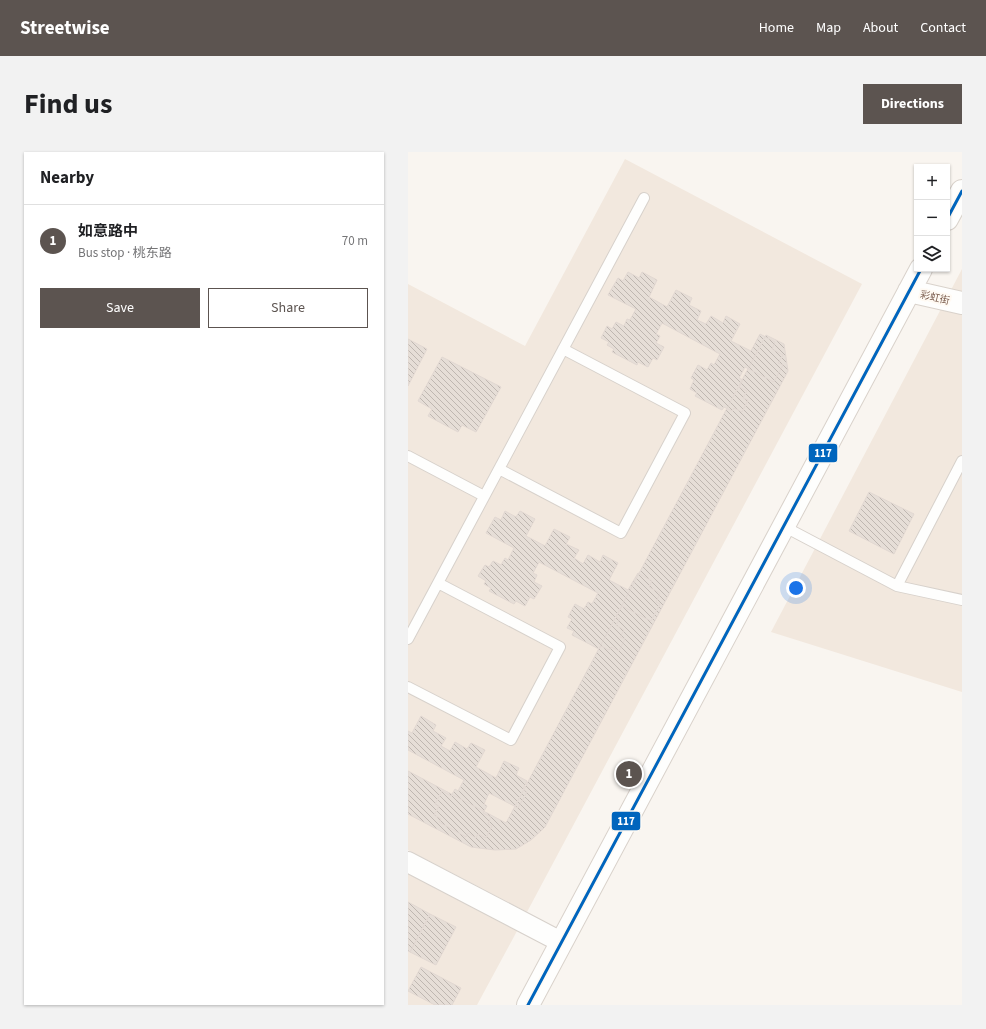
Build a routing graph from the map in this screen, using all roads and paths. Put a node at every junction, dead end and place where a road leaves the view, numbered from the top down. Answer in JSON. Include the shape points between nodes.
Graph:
{"nodes":[{"id":1,"x":962,"y":191,"type":"edge"},
{"id":2,"x":644,"y":198,"type":"dead end"},
{"id":3,"x":950,"y":213,"type":"edge"},
{"id":4,"x":918,"y":272,"type":"edge"},
{"id":5,"x":909,"y":291,"type":"junction"},
{"id":6,"x":962,"y":303,"type":"edge"},
{"id":7,"x":563,"y":349,"type":"junction"},
{"id":8,"x":408,"y":456,"type":"edge"},
{"id":9,"x":962,"y":461,"type":"edge"},
{"id":10,"x":499,"y":469,"type":"junction"},
{"id":11,"x":484,"y":496,"type":"junction"},
{"id":12,"x":783,"y":526,"type":"junction"},
{"id":13,"x":438,"y":583,"type":"junction"},
{"id":14,"x":897,"y":586,"type":"junction"},
{"id":15,"x":962,"y":600,"type":"edge"},
{"id":16,"x":408,"y":639,"type":"edge"},
{"id":17,"x":408,"y":686,"type":"edge"},
{"id":18,"x":408,"y":862,"type":"edge"},
{"id":19,"x":561,"y":942,"type":"junction"},
{"id":20,"x":528,"y":1005,"type":"edge"}],
"edges":[{"from":1,"to":3,"type":"street"},
{"from":2,"to":7,"type":"lane"},
{"from":4,"to":5,"type":"street"},
{"from":5,"to":6,"type":"street","name":"彩虹街"},
{"from":5,"to":12,"type":"street"},
{"from":7,"to":10,"type":"lane"},
{"from":7,"to":10,"type":"lane","via":[[685,414],[678,428],[621,533]]},
{"from":8,"to":11,"type":"lane"},
{"from":9,"to":14,"type":"lane"},
{"from":10,"to":11,"type":"lane"},
{"from":11,"to":13,"type":"lane"},
{"from":12,"to":14,"type":"lane"},
{"from":12,"to":19,"type":"street"},
{"from":13,"to":16,"type":"lane"},
{"from":13,"to":17,"type":"lane","via":[[560,647],[510,740]]},
{"from":14,"to":15,"type":"lane"},
{"from":18,"to":19,"type":"street"},
{"from":19,"to":20,"type":"street"}]}
